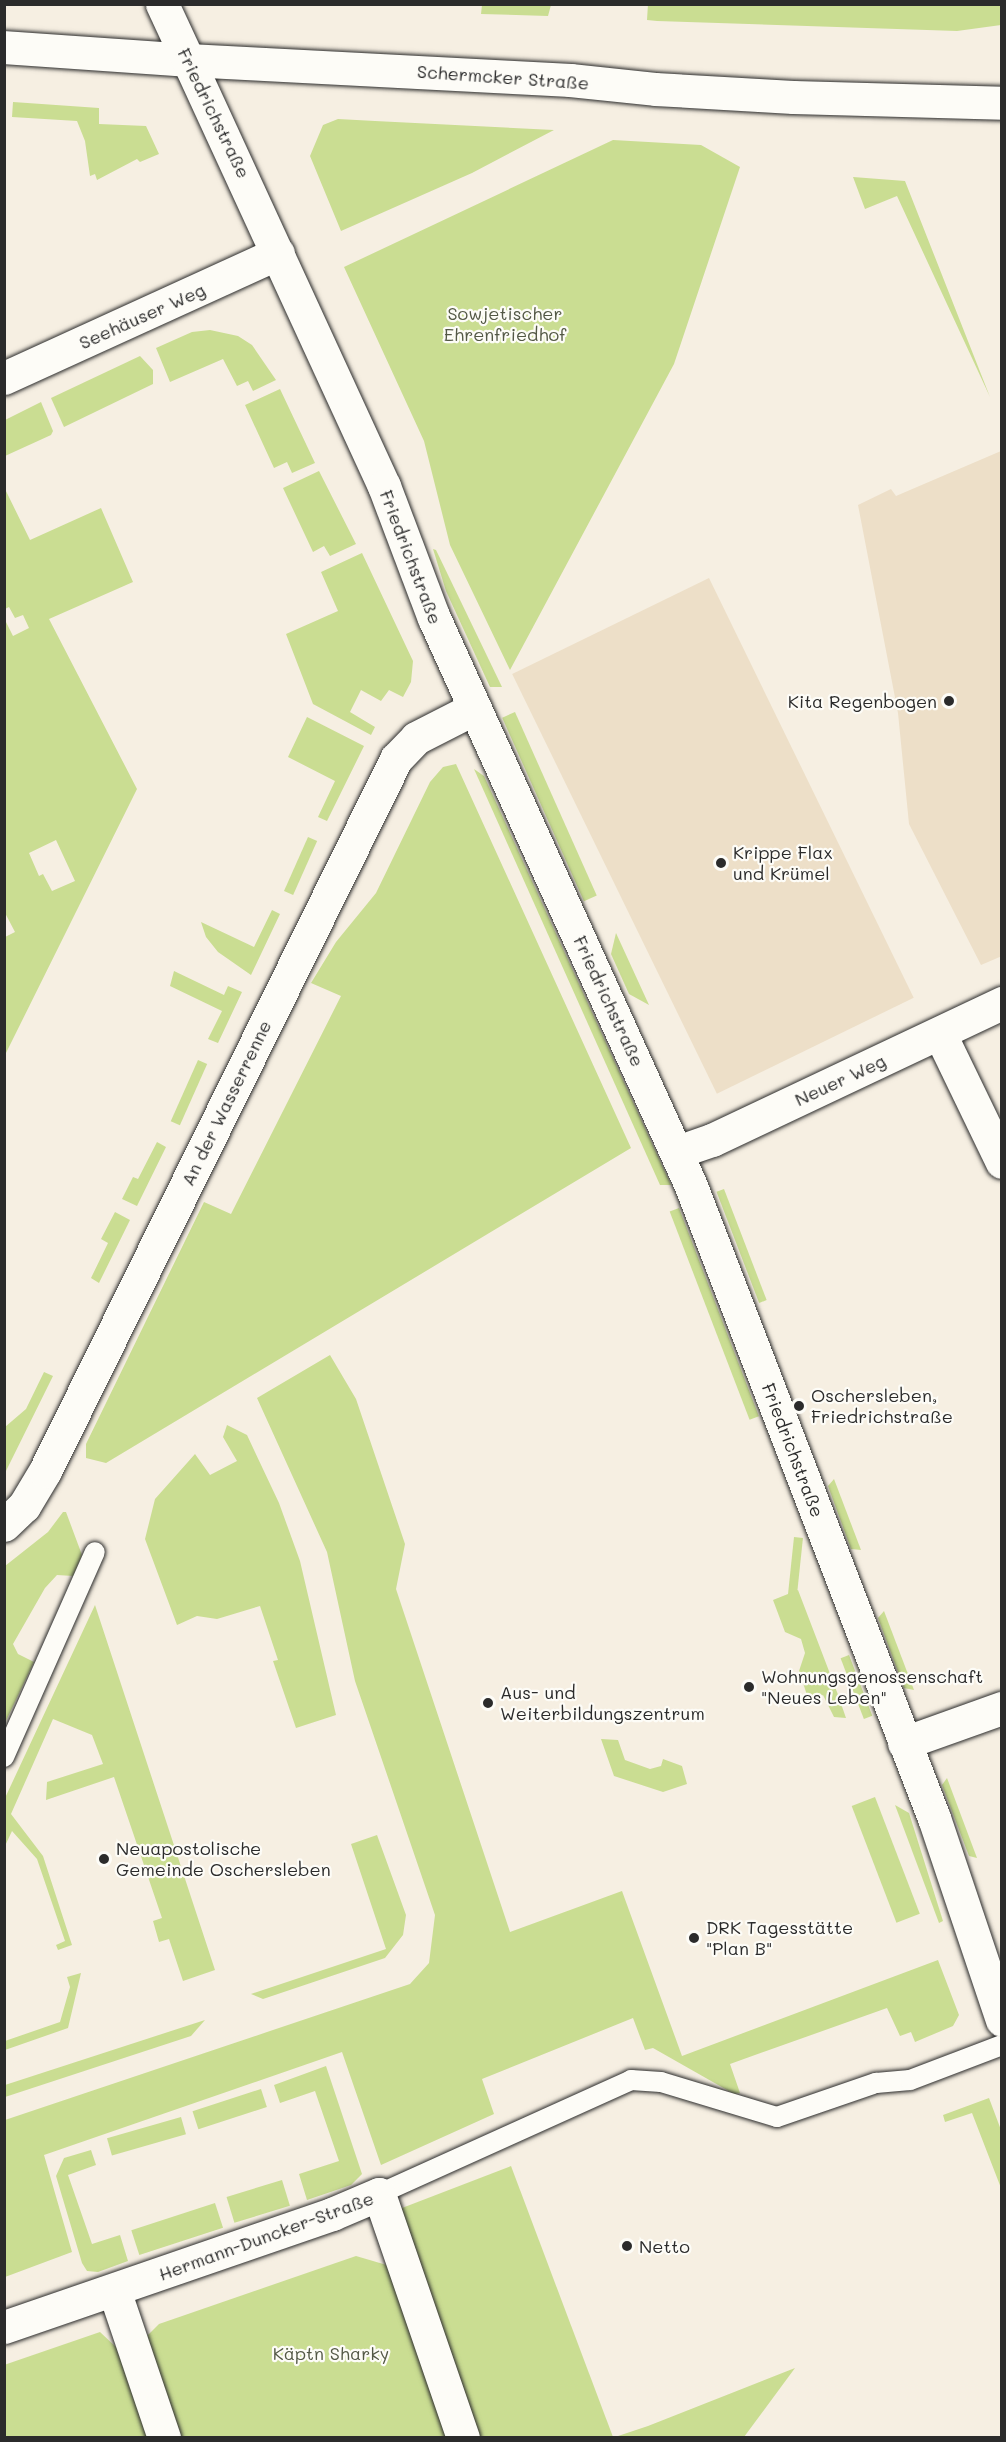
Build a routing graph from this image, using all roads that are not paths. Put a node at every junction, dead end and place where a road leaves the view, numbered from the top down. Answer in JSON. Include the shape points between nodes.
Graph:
{"nodes":[{"id":1,"x":162,"y":4,"type":"edge"},
{"id":2,"x":4,"y":47,"type":"edge"},
{"id":3,"x":188,"y":60,"type":"junction"},
{"id":4,"x":1002,"y":104,"type":"edge"},
{"id":5,"x":278,"y":253,"type":"junction"},
{"id":6,"x":4,"y":378,"type":"edge"},
{"id":7,"x":475,"y":708,"type":"junction"},
{"id":8,"x":1002,"y":1003,"type":"edge"},
{"id":9,"x":940,"y":1034,"type":"junction"},
{"id":10,"x":677,"y":1152,"type":"junction"},
{"id":11,"x":1002,"y":1162,"type":"edge"},
{"id":12,"x":4,"y":1525,"type":"edge"},
{"id":13,"x":95,"y":1552,"type":"dead end"},
{"id":14,"x":1002,"y":1707,"type":"edge"},
{"id":15,"x":904,"y":1743,"type":"junction"},
{"id":16,"x":4,"y":1757,"type":"edge"},
{"id":17,"x":1002,"y":2020,"type":"edge"},
{"id":18,"x":1002,"y":2045,"type":"edge"},
{"id":19,"x":380,"y":2193,"type":"junction"},
{"id":20,"x":114,"y":2290,"type":"junction"},
{"id":21,"x":4,"y":2327,"type":"edge"},
{"id":22,"x":164,"y":2438,"type":"edge"},
{"id":23,"x":463,"y":2438,"type":"edge"}],
"edges":[{"from":1,"to":3,"type":"street","name":"Friedrichstraße"},
{"from":2,"to":3,"type":"street","name":"Schermcker Straße"},
{"from":3,"to":4,"type":"street","name":"Schermcker Straße","via":[[547,78],[736,94]]},
{"from":3,"to":5,"type":"street","name":"Friedrichstraße"},
{"from":5,"to":6,"type":"street","name":"Seehäuser Weg"},
{"from":5,"to":7,"type":"street","name":"Friedrichstraße","via":[[384,486],[419,581]]},
{"from":7,"to":10,"type":"street","name":"Friedrichstraße"},
{"from":7,"to":12,"type":"street","name":"An der Wasserrenne","via":[[416,738],[390,769],[45,1472],[24,1506]]},
{"from":8,"to":9,"type":"street","name":"Neuer Weg"},
{"from":9,"to":10,"type":"street","name":"Neuer Weg","via":[[712,1140]]},
{"from":9,"to":11,"type":"street"},
{"from":10,"to":15,"type":"street","name":"Friedrichstraße"},
{"from":13,"to":16,"type":"lane"},
{"from":14,"to":15,"type":"street"},
{"from":15,"to":17,"type":"street","name":"Friedrichstraße","via":[[953,1872]]},
{"from":18,"to":19,"type":"lane","via":[[910,2080],[876,2083],[777,2117],[661,2082],[632,2080]]},
{"from":19,"to":20,"type":"street","name":"Hermann-Duncker-Straße","via":[[332,2214]]},
{"from":19,"to":23,"type":"street","name":"Hermann-Duncker-Straße"},
{"from":20,"to":21,"type":"street","name":"Hermann-Duncker-Straße"},
{"from":20,"to":22,"type":"street"}]}
